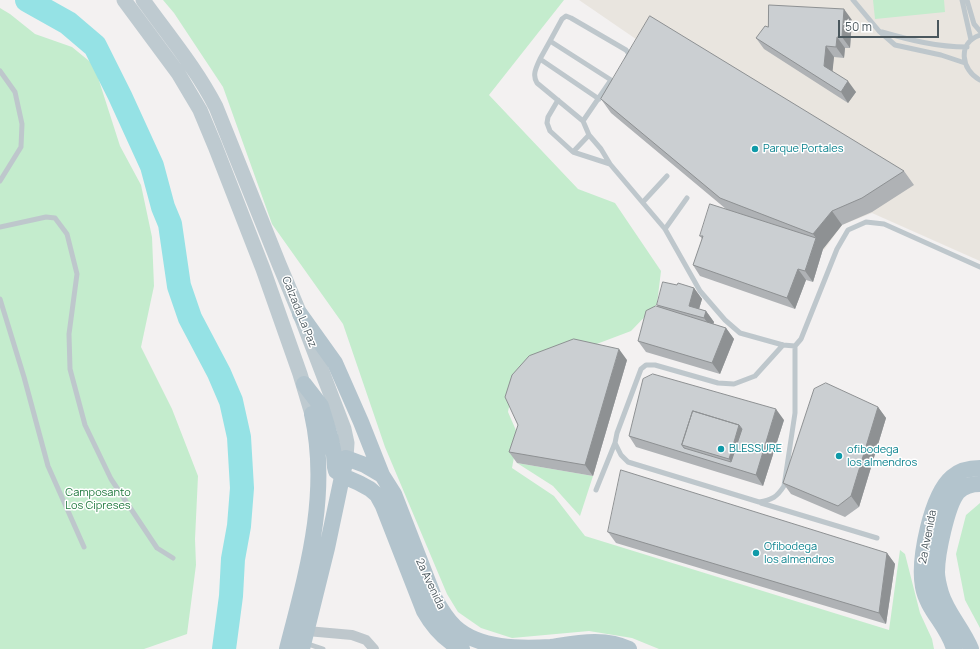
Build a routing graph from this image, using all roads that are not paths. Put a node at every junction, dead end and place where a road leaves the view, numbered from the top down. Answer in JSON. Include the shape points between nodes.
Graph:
{"nodes":[{"id":1,"x":124,"y":0,"type":"edge"},
{"id":2,"x":143,"y":0,"type":"edge"},
{"id":3,"x":854,"y":0,"type":"edge"},
{"id":4,"x":962,"y":0,"type":"edge"},
{"id":5,"x":967,"y":0,"type":"edge"},
{"id":6,"x":879,"y":31,"type":"junction"},
{"id":7,"x":980,"y":31,"type":"edge"},
{"id":8,"x":980,"y":35,"type":"edge"},
{"id":9,"x":971,"y":40,"type":"junction"},
{"id":10,"x":550,"y":41,"type":"junction"},
{"id":11,"x":966,"y":46,"type":"junction"},
{"id":12,"x":540,"y":59,"type":"junction"},
{"id":13,"x":965,"y":63,"type":"junction"},
{"id":14,"x":623,"y":65,"type":"edge"},
{"id":15,"x":0,"y":71,"type":"edge"},
{"id":16,"x":615,"y":76,"type":"edge"},
{"id":17,"x":611,"y":80,"type":"junction"},
{"id":18,"x":980,"y":80,"type":"edge"},
{"id":19,"x":599,"y":99,"type":"junction"},
{"id":20,"x":558,"y":100,"type":"junction"},
{"id":21,"x":584,"y":121,"type":"junction"},
{"id":22,"x":589,"y":135,"type":"junction"},
{"id":23,"x":573,"y":152,"type":"junction"},
{"id":24,"x":610,"y":164,"type":"junction"},
{"id":25,"x":667,"y":176,"type":"dead end"},
{"id":26,"x":0,"y":181,"type":"edge"},
{"id":27,"x":687,"y":198,"type":"dead end"},
{"id":28,"x":643,"y":202,"type":"junction"},
{"id":29,"x":0,"y":227,"type":"edge"},
{"id":30,"x":665,"y":230,"type":"junction"},
{"id":31,"x":980,"y":267,"type":"edge"},
{"id":32,"x":0,"y":299,"type":"edge"},
{"id":33,"x":300,"y":314,"type":"junction"},
{"id":34,"x":783,"y":345,"type":"junction"},
{"id":35,"x":795,"y":346,"type":"junction"},
{"id":36,"x":304,"y":384,"type":"junction"},
{"id":37,"x":312,"y":414,"type":"joint"},
{"id":38,"x":615,"y":443,"type":"junction"},
{"id":39,"x":346,"y":458,"type":"junction"},
{"id":40,"x":980,"y":468,"type":"edge"},
{"id":41,"x":382,"y":475,"type":"junction"},
{"id":42,"x":343,"y":476,"type":"junction"},
{"id":43,"x":980,"y":484,"type":"edge"},
{"id":44,"x":596,"y":490,"type":"dead end"},
{"id":45,"x":759,"y":502,"type":"junction"},
{"id":46,"x":877,"y":538,"type":"dead end"},
{"id":47,"x":84,"y":547,"type":"dead end"},
{"id":48,"x":173,"y":558,"type":"dead end"},
{"id":49,"x":304,"y":641,"type":"edge"},
{"id":50,"x":288,"y":649,"type":"edge"},
{"id":51,"x":322,"y":649,"type":"edge"},
{"id":52,"x":374,"y":649,"type":"edge"},
{"id":53,"x":462,"y":649,"type":"edge"},
{"id":54,"x":629,"y":649,"type":"edge"},
{"id":55,"x":954,"y":649,"type":"edge"},
{"id":56,"x":971,"y":649,"type":"edge"}],
"edges":[{"from":1,"to":36,"type":"main road","name":"Calzada La Paz","via":[[178,73],[200,110],[252,240]]},
{"from":2,"to":33,"type":"main road","name":"Calzada La Paz","via":[[187,59],[216,106]]},
{"from":3,"to":6,"type":"lane"},
{"from":4,"to":9,"type":"lane"},
{"from":5,"to":7,"type":"lane","via":[[974,24]]},
{"from":6,"to":11,"type":"lane","via":[[920,43]]},
{"from":6,"to":13,"type":"lane","via":[[895,45]]},
{"from":8,"to":9,"type":"lane"},
{"from":9,"to":11,"type":"lane"},
{"from":10,"to":12,"type":"lane"},
{"from":10,"to":14,"type":"lane","via":[[566,16],[626,50],[629,54]]},
{"from":10,"to":17,"type":"lane"},
{"from":11,"to":13,"type":"lane"},
{"from":12,"to":19,"type":"lane"},
{"from":12,"to":20,"type":"lane","via":[[534,78]]},
{"from":13,"to":18,"type":"lane","via":[[973,76]]},
{"from":15,"to":26,"type":"lane","via":[[15,92],[22,124],[21,147]]},
{"from":16,"to":17,"type":"lane"},
{"from":17,"to":19,"type":"lane"},
{"from":19,"to":21,"type":"lane"},
{"from":20,"to":21,"type":"lane"},
{"from":20,"to":23,"type":"lane","via":[[547,123],[550,131]]},
{"from":21,"to":22,"type":"lane"},
{"from":22,"to":23,"type":"lane"},
{"from":22,"to":24,"type":"lane"},
{"from":23,"to":24,"type":"lane"},
{"from":24,"to":28,"type":"lane"},
{"from":25,"to":28,"type":"lane"},
{"from":27,"to":30,"type":"lane"},
{"from":28,"to":30,"type":"lane"},
{"from":29,"to":48,"type":"lane","via":[[46,217],[55,218],[67,234],[77,274],[69,334],[70,369],[85,424],[111,479],[157,548]]},
{"from":30,"to":34,"type":"lane","via":[[700,291],[725,320],[740,333]]},
{"from":31,"to":35,"type":"lane","via":[[884,224],[866,219],[848,230],[837,249],[802,339]]},
{"from":32,"to":47,"type":"lane","via":[[48,466]]},
{"from":33,"to":39,"type":"main road","name":"Calzada La Paz","via":[[344,429],[347,443]]},
{"from":33,"to":41,"type":"main road","via":[[335,363]]},
{"from":34,"to":35,"type":"lane"},
{"from":34,"to":38,"type":"lane","via":[[755,376],[734,384],[718,383],[655,365],[646,365],[641,368]]},
{"from":35,"to":45,"type":"lane","via":[[795,413],[784,486],[779,494]]},
{"from":36,"to":37,"type":"main road","name":"Calzada La Paz"},
{"from":36,"to":42,"type":"main road","via":[[321,406],[336,471]]},
{"from":37,"to":50,"type":"main road","name":"Calzada La Paz","via":[[319,457],[315,526]]},
{"from":38,"to":44,"type":"lane"},
{"from":38,"to":45,"type":"lane","via":[[628,462]]},
{"from":39,"to":41,"type":"main road","name":"2a Avenida"},
{"from":39,"to":42,"type":"main road","name":"Calzada La Paz"},
{"from":40,"to":55,"type":"main road","name":"2a Avenida","via":[[956,474],[941,491],[933,509],[922,561],[926,597]]},
{"from":41,"to":54,"type":"main road","name":"2a Avenida","via":[[394,494],[434,597],[448,619],[464,634],[487,643],[518,648],[535,649],[599,642]]},
{"from":42,"to":49,"type":"main road","name":"Calzada La Paz"},
{"from":42,"to":53,"type":"main road","name":"2a Avenida","via":[[377,495],[424,611],[431,623]]},
{"from":43,"to":56,"type":"main road","name":"2a Avenida","via":[[967,486],[958,492],[954,499],[940,547],[937,570],[945,604]]},
{"from":45,"to":46,"type":"lane"},
{"from":49,"to":51,"type":"lane"},
{"from":49,"to":52,"type":"street","via":[[352,635],[366,640]]}]}
